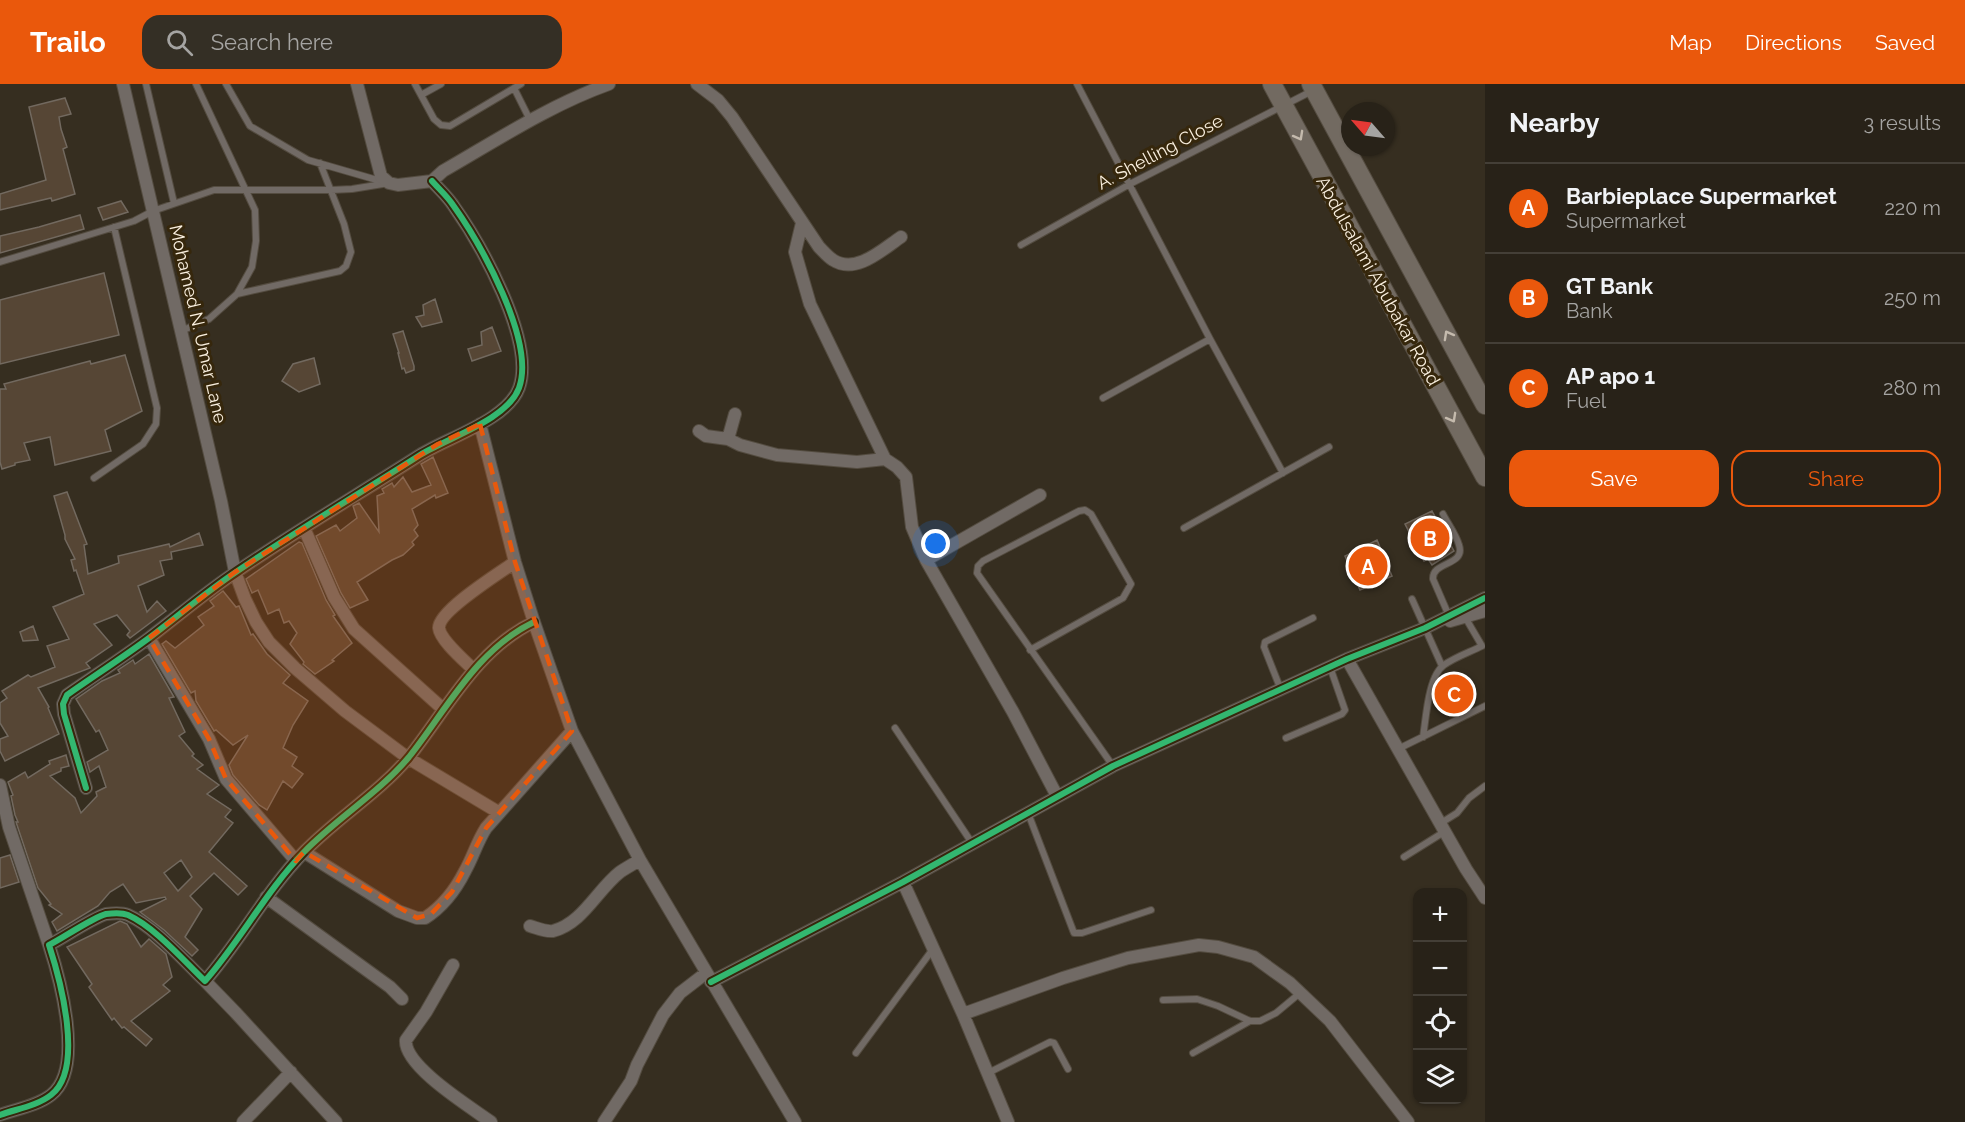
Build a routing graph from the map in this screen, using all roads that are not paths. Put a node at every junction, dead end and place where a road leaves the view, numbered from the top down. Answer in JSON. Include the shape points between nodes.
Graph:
{"nodes":[{"id":1,"x":124,"y":84,"type":"edge"},
{"id":2,"x":146,"y":84,"type":"edge"},
{"id":3,"x":196,"y":84,"type":"edge"},
{"id":4,"x":226,"y":84,"type":"edge"},
{"id":5,"x":357,"y":84,"type":"edge"},
{"id":6,"x":415,"y":84,"type":"edge"},
{"id":7,"x":441,"y":84,"type":"edge"},
{"id":8,"x":521,"y":84,"type":"edge"},
{"id":9,"x":609,"y":84,"type":"edge"},
{"id":10,"x":697,"y":84,"type":"edge"},
{"id":11,"x":1077,"y":84,"type":"edge"},
{"id":12,"x":1272,"y":84,"type":"edge"},
{"id":13,"x":1313,"y":87,"type":"edge"},
{"id":14,"x":514,"y":88,"type":"junction"},
{"id":15,"x":421,"y":95,"type":"junction"},
{"id":16,"x":1282,"y":105,"type":"junction"},
{"id":17,"x":530,"y":120,"type":"junction"},
{"id":18,"x":320,"y":163,"type":"junction"},
{"id":19,"x":432,"y":181,"type":"junction"},
{"id":20,"x":389,"y":183,"type":"junction"},
{"id":21,"x":1130,"y":184,"type":"junction"},
{"id":22,"x":245,"y":189,"type":"junction"},
{"id":23,"x":331,"y":190,"type":"junction"},
{"id":24,"x":174,"y":203,"type":"junction"},
{"id":25,"x":153,"y":211,"type":"junction"},
{"id":26,"x":802,"y":223,"type":"junction"},
{"id":27,"x":114,"y":227,"type":"junction"},
{"id":28,"x":901,"y":237,"type":"dead end"},
{"id":29,"x":1021,"y":245,"type":"dead end"},
{"id":30,"x":0,"y":261,"type":"edge"},
{"id":31,"x":237,"y":294,"type":"junction"},
{"id":32,"x":182,"y":331,"type":"junction"},
{"id":33,"x":1210,"y":339,"type":"junction"},
{"id":34,"x":1103,"y":398,"type":"dead end"},
{"id":35,"x":1485,"y":405,"type":"edge"},
{"id":36,"x":735,"y":414,"type":"dead end"},
{"id":37,"x":480,"y":424,"type":"junction"},
{"id":38,"x":699,"y":431,"type":"dead end"},
{"id":39,"x":728,"y":439,"type":"junction"},
{"id":40,"x":1329,"y":447,"type":"dead end"},
{"id":41,"x":885,"y":459,"type":"junction"},
{"id":42,"x":1283,"y":473,"type":"junction"},
{"id":43,"x":1485,"y":477,"type":"edge"},
{"id":44,"x":94,"y":478,"type":"dead end"},
{"id":45,"x":1040,"y":495,"type":"dead end"},
{"id":46,"x":1443,"y":514,"type":"dead end"},
{"id":47,"x":304,"y":528,"type":"junction"},
{"id":48,"x":1184,"y":528,"type":"dead end"},
{"id":49,"x":926,"y":560,"type":"junction"},
{"id":50,"x":515,"y":562,"type":"junction"},
{"id":51,"x":235,"y":572,"type":"junction"},
{"id":52,"x":1485,"y":598,"type":"edge"},
{"id":53,"x":1412,"y":599,"type":"dead end"},
{"id":54,"x":1485,"y":611,"type":"edge"},
{"id":55,"x":1449,"y":616,"type":"junction"},
{"id":56,"x":1465,"y":617,"type":"junction"},
{"id":57,"x":1313,"y":618,"type":"dead end"},
{"id":58,"x":534,"y":622,"type":"junction"},
{"id":59,"x":1425,"y":628,"type":"junction"},
{"id":60,"x":149,"y":638,"type":"junction"},
{"id":61,"x":1484,"y":646,"type":"edge"},
{"id":62,"x":1030,"y":650,"type":"junction"},
{"id":63,"x":1347,"y":659,"type":"junction"},
{"id":64,"x":1442,"y":666,"type":"junction"},
{"id":65,"x":1330,"y":667,"type":"junction"},
{"id":66,"x":474,"y":670,"type":"junction"},
{"id":67,"x":1281,"y":690,"type":"junction"},
{"id":68,"x":1485,"y":706,"type":"edge"},
{"id":69,"x":443,"y":710,"type":"junction"},
{"id":70,"x":895,"y":728,"type":"dead end"},
{"id":71,"x":572,"y":731,"type":"junction"},
{"id":72,"x":1423,"y":737,"type":"junction"},
{"id":73,"x":1286,"y":738,"type":"dead end"},
{"id":74,"x":1398,"y":749,"type":"junction"},
{"id":75,"x":408,"y":758,"type":"junction"},
{"id":76,"x":1113,"y":766,"type":"junction"},
{"id":77,"x":0,"y":785,"type":"edge"},
{"id":78,"x":1485,"y":786,"type":"edge"},
{"id":79,"x":86,"y":788,"type":"dead end"},
{"id":80,"x":1058,"y":796,"type":"junction"},
{"id":81,"x":498,"y":812,"type":"junction"},
{"id":82,"x":1028,"y":812,"type":"junction"},
{"id":83,"x":1442,"y":827,"type":"junction"},
{"id":84,"x":972,"y":843,"type":"junction"},
{"id":85,"x":300,"y":857,"type":"junction"},
{"id":86,"x":1404,"y":857,"type":"dead end"},
{"id":87,"x":640,"y":860,"type":"junction"},
{"id":88,"x":903,"y":882,"type":"junction"},
{"id":89,"x":266,"y":897,"type":"junction"},
{"id":90,"x":1485,"y":898,"type":"edge"},
{"id":91,"x":1151,"y":910,"type":"dead end"},
{"id":92,"x":530,"y":926,"type":"dead end"},
{"id":93,"x":49,"y":945,"type":"junction"},
{"id":94,"x":933,"y":948,"type":"junction"},
{"id":95,"x":453,"y":964,"type":"dead end"},
{"id":96,"x":709,"y":977,"type":"junction"},
{"id":97,"x":205,"y":981,"type":"junction"},
{"id":98,"x":1300,"y":993,"type":"junction"},
{"id":99,"x":402,"y":999,"type":"dead end"},
{"id":100,"x":1163,"y":1000,"type":"dead end"},
{"id":101,"x":963,"y":1014,"type":"junction"},
{"id":102,"x":1250,"y":1021,"type":"junction"},
{"id":103,"x":856,"y":1053,"type":"dead end"},
{"id":104,"x":1192,"y":1053,"type":"dead end"},
{"id":105,"x":1068,"y":1069,"type":"dead end"},
{"id":106,"x":291,"y":1072,"type":"junction"},
{"id":107,"x":988,"y":1073,"type":"junction"},
{"id":108,"x":0,"y":1115,"type":"edge"},
{"id":109,"x":243,"y":1122,"type":"edge"},
{"id":110,"x":336,"y":1122,"type":"edge"},
{"id":111,"x":491,"y":1122,"type":"edge"},
{"id":112,"x":604,"y":1122,"type":"edge"},
{"id":113,"x":795,"y":1122,"type":"edge"},
{"id":114,"x":1008,"y":1122,"type":"edge"},
{"id":115,"x":1408,"y":1122,"type":"edge"}],
"edges":[{"from":1,"to":25,"type":"street","name":"Mohamed N. Umar Lane"},
{"from":2,"to":24,"type":"lane"},
{"from":3,"to":22,"type":"lane"},
{"from":4,"to":18,"type":"lane","via":[[250,126]]},
{"from":5,"to":20,"type":"street","via":[[381,176]]},
{"from":6,"to":15,"type":"lane"},
{"from":7,"to":15,"type":"lane"},
{"from":8,"to":14,"type":"lane"},
{"from":9,"to":17,"type":"street"},
{"from":10,"to":26,"type":"street","via":[[732,117]]},
{"from":11,"to":21,"type":"lane"},
{"from":12,"to":16,"type":"main road","name":"Abdulsalami Abubakar Road"},
{"from":13,"to":16,"type":"lane","name":"A. Shelling Close"},
{"from":35,"to":13,"type":"main road","name":"Abdulsalami Abubakar Road","one_way":true},
{"from":14,"to":15,"type":"lane","via":[[450,126],[434,119]]},
{"from":14,"to":17,"type":"lane"},
{"from":16,"to":21,"type":"lane","name":"A. Shelling Close"},
{"from":16,"to":43,"type":"main road","name":"Abdulsalami Abubakar Road","one_way":true},
{"from":17,"to":19,"type":"street"},
{"from":18,"to":20,"type":"lane"},
{"from":18,"to":23,"type":"lane"},
{"from":19,"to":20,"type":"street"},
{"from":19,"to":37,"type":"street","via":[[452,202],[477,242],[513,317],[521,348],[522,375],[516,395],[497,415]]},
{"from":20,"to":23,"type":"lane"},
{"from":21,"to":29,"type":"lane","name":"A. Shelling Close"},
{"from":21,"to":33,"type":"lane"},
{"from":22,"to":23,"type":"lane"},
{"from":22,"to":24,"type":"lane","via":[[214,190]]},
{"from":22,"to":31,"type":"lane","via":[[255,210],[256,242],[252,267]]},
{"from":23,"to":31,"type":"lane","via":[[351,252],[346,266],[340,272]]},
{"from":24,"to":25,"type":"lane"},
{"from":25,"to":27,"type":"lane"},
{"from":25,"to":32,"type":"street","name":"Mohamed N. Umar Lane"},
{"from":26,"to":28,"type":"street","via":[[833,261],[847,265],[862,262]]},
{"from":26,"to":41,"type":"street","via":[[795,252],[810,304]]},
{"from":27,"to":30,"type":"lane"},
{"from":27,"to":44,"type":"lane","via":[[157,408],[156,424],[143,444]]},
{"from":31,"to":32,"type":"lane","via":[[209,319]]},
{"from":32,"to":51,"type":"street","name":"Mohamed N. Umar Lane"},
{"from":33,"to":34,"type":"lane"},
{"from":33,"to":42,"type":"lane"},
{"from":36,"to":39,"type":"street"},
{"from":37,"to":47,"type":"street","via":[[438,444]]},
{"from":37,"to":50,"type":"street"},
{"from":38,"to":39,"type":"street"},
{"from":39,"to":41,"type":"street","via":[[777,455],[857,462]]},
{"from":40,"to":42,"type":"lane"},
{"from":41,"to":49,"type":"street","via":[[906,477],[912,527]]},
{"from":42,"to":48,"type":"lane"},
{"from":45,"to":49,"type":"street"},
{"from":46,"to":55,"type":"lane","via":[[1460,553],[1432,575]]},
{"from":47,"to":51,"type":"street"},
{"from":47,"to":69,"type":"street","via":[[343,615]]},
{"from":49,"to":80,"type":"street"},
{"from":50,"to":58,"type":"street"},
{"from":50,"to":66,"type":"street","via":[[459,601],[439,626],[450,646]]},
{"from":51,"to":60,"type":"street"},
{"from":51,"to":75,"type":"street","name":"Mohamed N. Umar Lane","via":[[248,607],[269,642],[345,711]]},
{"from":52,"to":55,"type":"street"},
{"from":53,"to":59,"type":"lane"},
{"from":54,"to":56,"type":"street"},
{"from":55,"to":59,"type":"street"},
{"from":56,"to":59,"type":"street"},
{"from":56,"to":61,"type":"lane"},
{"from":57,"to":67,"type":"lane","via":[[1265,642]]},
{"from":58,"to":66,"type":"street","via":[[498,644]]},
{"from":58,"to":71,"type":"street"},
{"from":59,"to":63,"type":"street"},
{"from":59,"to":64,"type":"lane"},
{"from":60,"to":79,"type":"street","via":[[64,699],[64,714]]},
{"from":60,"to":85,"type":"street","via":[[209,739],[226,779]]},
{"from":61,"to":64,"type":"lane"},
{"from":62,"to":62,"type":"lane","via":[[977,573],[978,566],[1085,510],[1131,584],[1123,598]]},
{"from":62,"to":76,"type":"lane"},
{"from":63,"to":65,"type":"street"},
{"from":63,"to":74,"type":"street"},
{"from":64,"to":72,"type":"lane","via":[[1432,687]]},
{"from":65,"to":67,"type":"street"},
{"from":65,"to":73,"type":"lane","via":[[1345,710]]},
{"from":66,"to":69,"type":"street"},
{"from":67,"to":76,"type":"street"},
{"from":68,"to":72,"type":"lane"},
{"from":69,"to":75,"type":"street"},
{"from":70,"to":84,"type":"lane"},
{"from":71,"to":81,"type":"street"},
{"from":71,"to":87,"type":"street"},
{"from":72,"to":74,"type":"lane"},
{"from":74,"to":83,"type":"street"},
{"from":75,"to":81,"type":"street","name":"Mohamed N. Umar Lane"},
{"from":75,"to":85,"type":"street"},
{"from":76,"to":80,"type":"street"},
{"from":77,"to":93,"type":"street","via":[[9,827]]},
{"from":78,"to":83,"type":"lane"},
{"from":80,"to":82,"type":"street"},
{"from":81,"to":85,"type":"street","via":[[477,841],[466,871],[452,892],[425,918],[398,911]]},
{"from":82,"to":84,"type":"street"},
{"from":82,"to":91,"type":"lane","via":[[1074,933]]},
{"from":83,"to":86,"type":"lane"},
{"from":83,"to":90,"type":"street"},
{"from":84,"to":88,"type":"street"},
{"from":85,"to":89,"type":"street"},
{"from":87,"to":92,"type":"street","via":[[618,873],[580,916],[551,931]]},
{"from":87,"to":96,"type":"street"},
{"from":88,"to":94,"type":"street"},
{"from":88,"to":96,"type":"street"},
{"from":89,"to":97,"type":"street"},
{"from":89,"to":99,"type":"street"},
{"from":93,"to":97,"type":"street","via":[[102,915],[116,912],[142,924]]},
{"from":93,"to":108,"type":"street","via":[[66,1009],[66,1073],[53,1094]]},
{"from":94,"to":101,"type":"street"},
{"from":94,"to":103,"type":"lane"},
{"from":95,"to":111,"type":"street","via":[[405,1045],[429,1077]]},
{"from":96,"to":112,"type":"street","via":[[680,993],[663,1016],[631,1081]]},
{"from":96,"to":113,"type":"street"},
{"from":97,"to":106,"type":"street"},
{"from":98,"to":101,"type":"street","via":[[1254,957],[1199,945],[1128,958]]},
{"from":98,"to":102,"type":"lane","via":[[1276,1013]]},
{"from":98,"to":115,"type":"street","via":[[1330,1021]]},
{"from":100,"to":102,"type":"lane","via":[[1197,999]]},
{"from":101,"to":107,"type":"street"},
{"from":102,"to":104,"type":"lane"},
{"from":105,"to":107,"type":"lane","via":[[1050,1042]]},
{"from":106,"to":109,"type":"street"},
{"from":106,"to":110,"type":"street"},
{"from":107,"to":114,"type":"street"}]}
